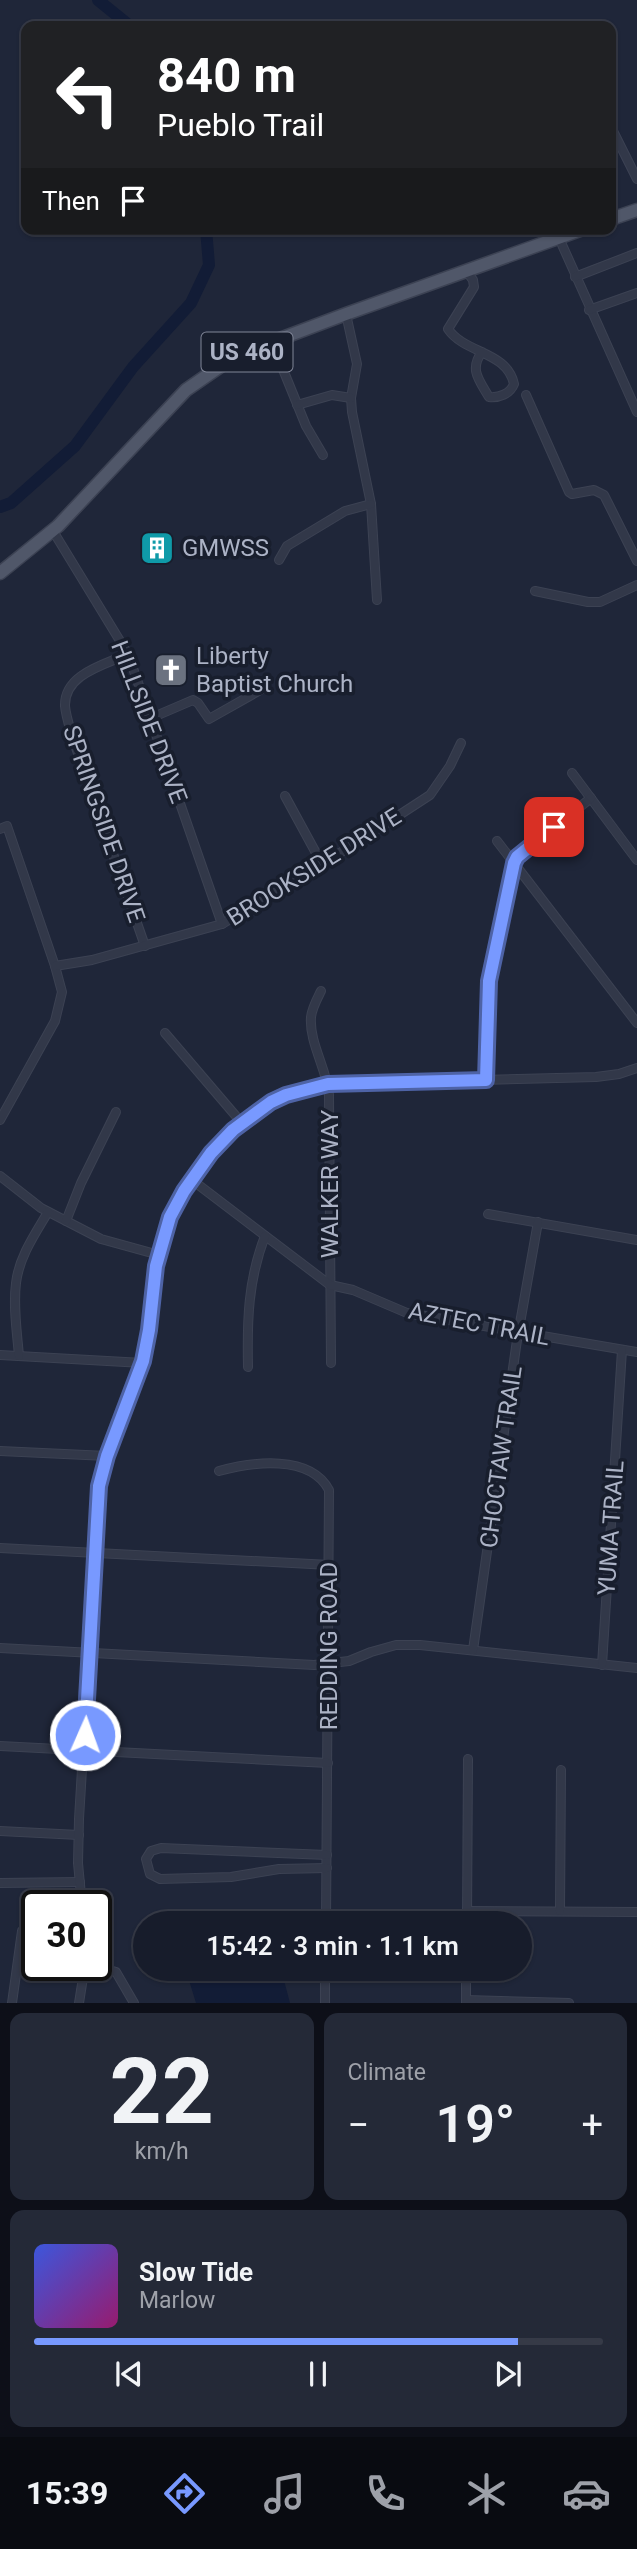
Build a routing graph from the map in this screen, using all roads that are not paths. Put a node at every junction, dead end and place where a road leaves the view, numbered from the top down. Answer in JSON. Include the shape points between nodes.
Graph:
{"nodes":[{"id":1,"x":616,"y":137,"type":"edge"},
{"id":2,"x":637,"y":178,"type":"edge"},
{"id":3,"x":637,"y":210,"type":"edge"},
{"id":4,"x":616,"y":217,"type":"edge"},
{"id":5,"x":567,"y":235,"type":"edge"},
{"id":6,"x":559,"y":238,"type":"junction"},
{"id":7,"x":637,"y":253,"type":"edge"},
{"id":8,"x":467,"y":272,"type":"junction"},
{"id":9,"x":575,"y":278,"type":"junction"},
{"id":10,"x":637,"y":293,"type":"edge"},
{"id":11,"x":590,"y":310,"type":"junction"},
{"id":12,"x":346,"y":314,"type":"junction"},
{"id":13,"x":482,"y":352,"type":"junction"},
{"id":14,"x":282,"y":367,"type":"dead end"},
{"id":15,"x":526,"y":395,"type":"dead end"},
{"id":16,"x":351,"y":398,"type":"junction"},
{"id":17,"x":297,"y":405,"type":"junction"},
{"id":18,"x":637,"y":412,"type":"edge"},
{"id":19,"x":323,"y":455,"type":"dead end"},
{"id":20,"x":371,"y":504,"type":"junction"},
{"id":21,"x":53,"y":531,"type":"junction"},
{"id":22,"x":279,"y":560,"type":"dead end"},
{"id":23,"x":637,"y":561,"type":"edge"},
{"id":24,"x":0,"y":573,"type":"edge"},
{"id":25,"x":637,"y":585,"type":"edge"},
{"id":26,"x":536,"y":592,"type":"dead end"},
{"id":27,"x":377,"y":600,"type":"dead end"},
{"id":28,"x":128,"y":654,"type":"junction"},
{"id":29,"x":262,"y":689,"type":"dead end"},
{"id":30,"x":151,"y":718,"type":"junction"},
{"id":31,"x":461,"y":743,"type":"dead end"},
{"id":32,"x":572,"y":773,"type":"dead end"},
{"id":33,"x":285,"y":796,"type":"dead end"},
{"id":34,"x":591,"y":798,"type":"junction"},
{"id":35,"x":3,"y":828,"type":"edge"},
{"id":36,"x":496,"y":841,"type":"dead end"},
{"id":37,"x":637,"y":860,"type":"edge"},
{"id":38,"x":514,"y":863,"type":"junction"},
{"id":39,"x":322,"y":864,"type":"junction"},
{"id":40,"x":222,"y":924,"type":"junction"},
{"id":41,"x":145,"y":946,"type":"junction"},
{"id":42,"x":55,"y":966,"type":"junction"},
{"id":43,"x":321,"y":990,"type":"dead end"},
{"id":44,"x":637,"y":1023,"type":"edge"},
{"id":45,"x":165,"y":1033,"type":"dead end"},
{"id":46,"x":637,"y":1068,"type":"edge"},
{"id":47,"x":486,"y":1080,"type":"junction"},
{"id":48,"x":328,"y":1084,"type":"junction"},
{"id":49,"x":116,"y":1112,"type":"dead end"},
{"id":50,"x":0,"y":1120,"type":"edge"},
{"id":51,"x":241,"y":1122,"type":"junction"},
{"id":52,"x":0,"y":1176,"type":"edge"},
{"id":53,"x":192,"y":1180,"type":"junction"},
{"id":54,"x":48,"y":1212,"type":"junction"},
{"id":55,"x":488,"y":1214,"type":"dead end"},
{"id":56,"x":66,"y":1221,"type":"junction"},
{"id":57,"x":538,"y":1222,"type":"junction"},
{"id":58,"x":265,"y":1236,"type":"junction"},
{"id":59,"x":637,"y":1240,"type":"edge"},
{"id":60,"x":159,"y":1255,"type":"junction"},
{"id":61,"x":330,"y":1285,"type":"junction"},
{"id":62,"x":519,"y":1332,"type":"junction"},
{"id":63,"x":622,"y":1350,"type":"junction"},
{"id":64,"x":637,"y":1352,"type":"edge"},
{"id":65,"x":0,"y":1355,"type":"edge"},
{"id":66,"x":19,"y":1356,"type":"junction"},
{"id":67,"x":143,"y":1363,"type":"junction"},
{"id":68,"x":331,"y":1363,"type":"dead end"},
{"id":69,"x":248,"y":1367,"type":"dead end"},
{"id":70,"x":0,"y":1451,"type":"edge"},
{"id":71,"x":107,"y":1456,"type":"junction"},
{"id":72,"x":219,"y":1471,"type":"dead end"},
{"id":73,"x":0,"y":1548,"type":"edge"},
{"id":74,"x":94,"y":1553,"type":"junction"},
{"id":75,"x":330,"y":1565,"type":"junction"},
{"id":76,"x":0,"y":1648,"type":"edge"},
{"id":77,"x":473,"y":1650,"type":"junction"},
{"id":78,"x":88,"y":1653,"type":"junction"},
{"id":79,"x":329,"y":1664,"type":"junction"},
{"id":80,"x":602,"y":1665,"type":"junction"},
{"id":81,"x":637,"y":1668,"type":"edge"},
{"id":82,"x":0,"y":1746,"type":"edge"},
{"id":83,"x":83,"y":1750,"type":"junction"},
{"id":84,"x":468,"y":1759,"type":"dead end"},
{"id":85,"x":328,"y":1763,"type":"junction"},
{"id":86,"x":561,"y":1770,"type":"dead end"},
{"id":87,"x":0,"y":1831,"type":"edge"},
{"id":88,"x":79,"y":1835,"type":"junction"},
{"id":89,"x":285,"y":1853,"type":"junction"},
{"id":90,"x":327,"y":1855,"type":"junction"},
{"id":91,"x":327,"y":1868,"type":"junction"},
{"id":92,"x":285,"y":1869,"type":"junction"},
{"id":93,"x":80,"y":1882,"type":"junction"},
{"id":94,"x":0,"y":1883,"type":"edge"},
{"id":95,"x":81,"y":1890,"type":"edge"},
{"id":96,"x":326,"y":1911,"type":"edge"},
{"id":97,"x":467,"y":1911,"type":"edge"},
{"id":98,"x":532,"y":1911,"type":"edge"},
{"id":99,"x":560,"y":1911,"type":"junction"},
{"id":100,"x":637,"y":1912,"type":"edge"},
{"id":101,"x":21,"y":1938,"type":"edge"},
{"id":102,"x":112,"y":1971,"type":"edge"},
{"id":103,"x":82,"y":1981,"type":"edge"},
{"id":104,"x":325,"y":1981,"type":"edge"},
{"id":105,"x":466,"y":1981,"type":"edge"},
{"id":106,"x":466,"y":2002,"type":"edge"},
{"id":107,"x":12,"y":2003,"type":"edge"},
{"id":108,"x":79,"y":2003,"type":"edge"},
{"id":109,"x":134,"y":2003,"type":"edge"},
{"id":110,"x":325,"y":2003,"type":"edge"},
{"id":111,"x":569,"y":2003,"type":"edge"}],
"edges":[{"from":1,"to":2,"type":"street"},
{"from":3,"to":4,"type":"main road"},
{"from":5,"to":6,"type":"main road","number":"US 460"},
{"from":6,"to":8,"type":"main road","number":"US 460"},
{"from":6,"to":9,"type":"street"},
{"from":7,"to":9,"type":"street"},
{"from":8,"to":12,"type":"main road","number":"US 460"},
{"from":8,"to":13,"type":"street","via":[[474,287],[448,329]]},
{"from":9,"to":11,"type":"street"},
{"from":10,"to":11,"type":"street"},
{"from":11,"to":18,"type":"street"},
{"from":12,"to":16,"type":"street","via":[[357,364]]},
{"from":12,"to":21,"type":"main road","number":"US 460","via":[[241,355],[199,380],[163,412]]},
{"from":13,"to":13,"type":"street","via":[[501,362],[512,376],[511,390],[496,398],[489,397],[474,367]]},
{"from":14,"to":17,"type":"street"},
{"from":15,"to":23,"type":"street","via":[[569,492],[594,489],[604,495]]},
{"from":16,"to":17,"type":"street","via":[[332,395]]},
{"from":16,"to":20,"type":"street"},
{"from":17,"to":19,"type":"street"},
{"from":20,"to":22,"type":"street","via":[[345,511],[286,546]]},
{"from":20,"to":27,"type":"street"},
{"from":21,"to":24,"type":"main road","number":"US 460"},
{"from":21,"to":28,"type":"street","name":"HILLSIDE DRIVE"},
{"from":25,"to":26,"type":"street","via":[[600,602]]},
{"from":28,"to":30,"type":"street","name":"HILLSIDE DRIVE"},
{"from":28,"to":41,"type":"street","name":"SPRINGSIDE DRIVE","via":[[73,682],[65,709]]},
{"from":29,"to":30,"type":"street","via":[[209,719],[193,700]]},
{"from":30,"to":40,"type":"street","name":"HILLSIDE DRIVE"},
{"from":31,"to":39,"type":"street","name":"BROOKSIDE DRIVE","via":[[430,794]]},
{"from":32,"to":34,"type":"street"},
{"from":33,"to":39,"type":"street"},
{"from":34,"to":37,"type":"street"},
{"from":34,"to":38,"type":"street"},
{"from":35,"to":42,"type":"street"},
{"from":36,"to":38,"type":"street"},
{"from":38,"to":44,"type":"street"},
{"from":38,"to":47,"type":"street","via":[[489,981]]},
{"from":39,"to":40,"type":"street","name":"BROOKSIDE DRIVE"},
{"from":40,"to":41,"type":"street","name":"BROOKSIDE DRIVE"},
{"from":41,"to":42,"type":"street","name":"BROOKSIDE DRIVE"},
{"from":42,"to":50,"type":"street","via":[[62,992],[55,1021]]},
{"from":43,"to":48,"type":"street","name":"WALKER WAY","via":[[311,1026]]},
{"from":45,"to":51,"type":"street"},
{"from":46,"to":47,"type":"street","via":[[596,1077]]},
{"from":47,"to":48,"type":"street"},
{"from":48,"to":51,"type":"street","via":[[286,1095]]},
{"from":48,"to":61,"type":"street","name":"WALKER WAY"},
{"from":49,"to":56,"type":"street","via":[[80,1182]]},
{"from":51,"to":53,"type":"street"},
{"from":52,"to":54,"type":"street"},
{"from":53,"to":58,"type":"street","name":"AZTEC TRAIL"},
{"from":53,"to":60,"type":"street","via":[[170,1217]]},
{"from":54,"to":56,"type":"street"},
{"from":54,"to":66,"type":"street","via":[[25,1253],[16,1281]]},
{"from":55,"to":57,"type":"street"},
{"from":56,"to":60,"type":"street","via":[[101,1239]]},
{"from":57,"to":59,"type":"street"},
{"from":57,"to":62,"type":"street","name":"CHOCTAW TRAIL"},
{"from":58,"to":61,"type":"street","name":"AZTEC TRAIL"},
{"from":58,"to":69,"type":"street","via":[[250,1287]]},
{"from":60,"to":67,"type":"street"},
{"from":61,"to":62,"type":"street","name":"AZTEC TRAIL","via":[[407,1313]]},
{"from":61,"to":68,"type":"street","name":"WALKER WAY"},
{"from":62,"to":63,"type":"street","name":"AZTEC TRAIL"},
{"from":62,"to":77,"type":"street","name":"CHOCTAW TRAIL"},
{"from":63,"to":64,"type":"street","name":"AZTEC TRAIL"},
{"from":63,"to":80,"type":"street","name":"YUMA TRAIL"},
{"from":65,"to":66,"type":"street"},
{"from":66,"to":67,"type":"street"},
{"from":67,"to":71,"type":"street"},
{"from":70,"to":71,"type":"street"},
{"from":71,"to":74,"type":"street","via":[[98,1496]]},
{"from":72,"to":75,"type":"street","name":"REDDING ROAD","via":[[249,1464],[298,1466],[318,1474],[329,1490]]},
{"from":73,"to":74,"type":"street"},
{"from":74,"to":75,"type":"street"},
{"from":74,"to":78,"type":"street"},
{"from":75,"to":79,"type":"street","name":"REDDING ROAD"},
{"from":76,"to":78,"type":"street"},
{"from":77,"to":79,"type":"street","via":[[404,1644]]},
{"from":77,"to":80,"type":"street"},
{"from":78,"to":79,"type":"street"},
{"from":78,"to":83,"type":"street"},
{"from":79,"to":85,"type":"street","name":"REDDING ROAD"},
{"from":80,"to":81,"type":"street"},
{"from":82,"to":83,"type":"street"},
{"from":83,"to":85,"type":"street"},
{"from":83,"to":88,"type":"street"},
{"from":84,"to":97,"type":"street"},
{"from":85,"to":90,"type":"street","name":"REDDING ROAD"},
{"from":86,"to":99,"type":"street"},
{"from":87,"to":88,"type":"street"},
{"from":88,"to":93,"type":"street"},
{"from":89,"to":90,"type":"street"},
{"from":89,"to":92,"type":"street"},
{"from":89,"to":92,"type":"street","via":[[161,1848],[146,1859],[150,1874],[160,1879],[231,1877]]},
{"from":90,"to":91,"type":"street","name":"REDDING ROAD"},
{"from":91,"to":92,"type":"street"},
{"from":91,"to":96,"type":"street","name":"REDDING ROAD"},
{"from":93,"to":94,"type":"street"},
{"from":93,"to":95,"type":"street"},
{"from":98,"to":99,"type":"street"},
{"from":99,"to":100,"type":"street"},
{"from":101,"to":107,"type":"street"},
{"from":102,"to":109,"type":"street"},
{"from":103,"to":108,"type":"street"},
{"from":104,"to":110,"type":"street"},
{"from":105,"to":106,"type":"street"},
{"from":106,"to":111,"type":"street"}]}
